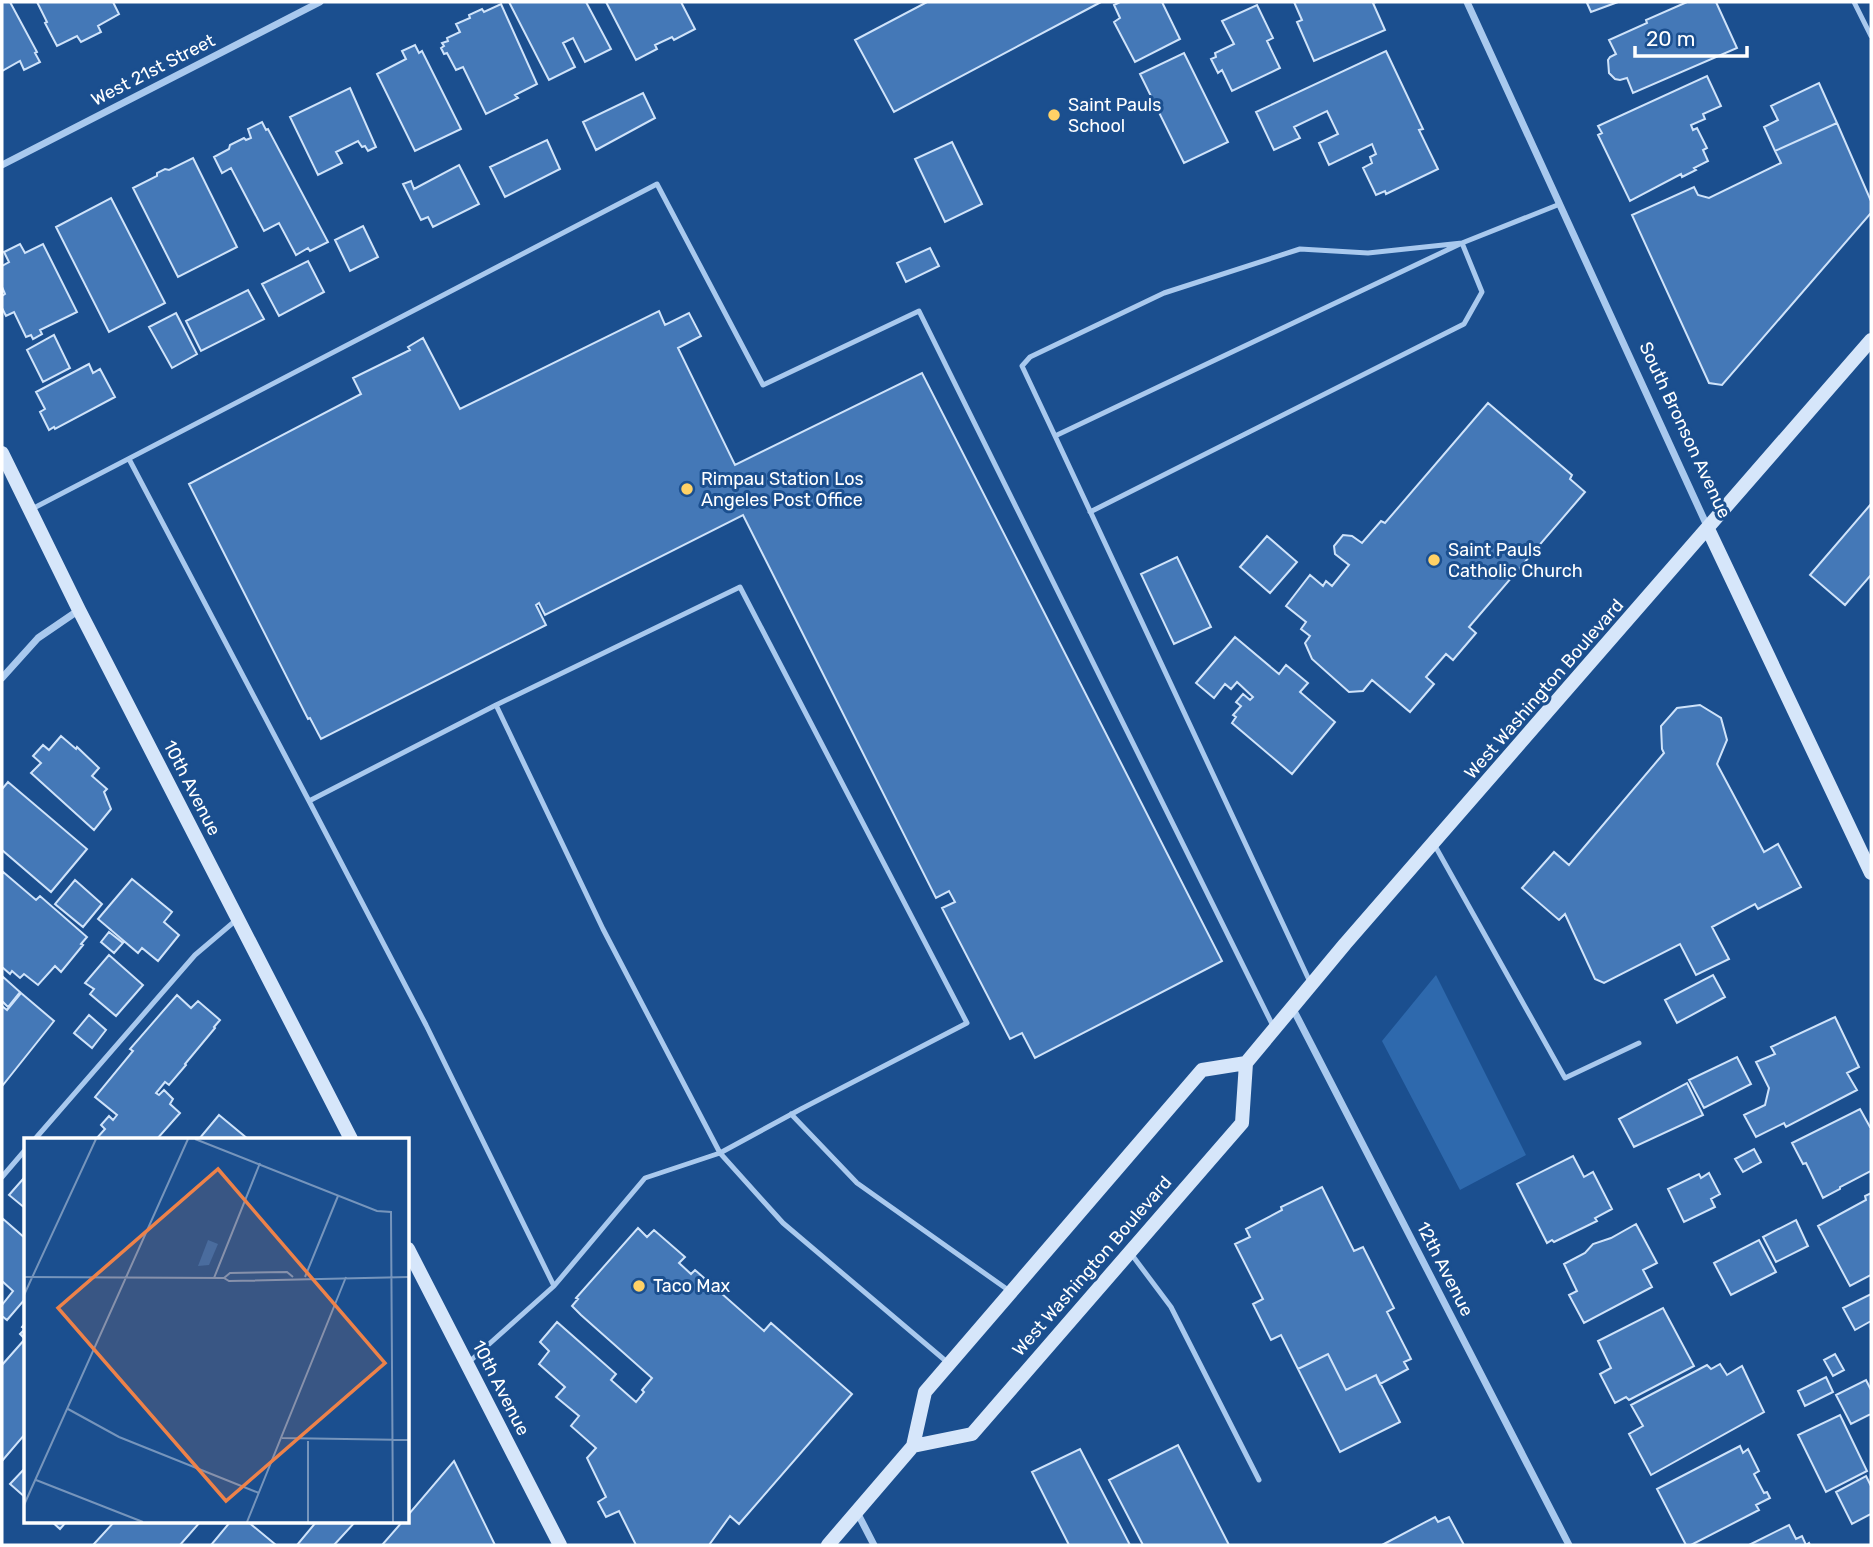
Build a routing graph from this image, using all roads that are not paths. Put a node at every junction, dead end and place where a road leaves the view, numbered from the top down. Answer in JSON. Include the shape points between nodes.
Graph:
{"nodes":[{"id":1,"x":320,"y":2,"type":"edge"},
{"id":2,"x":1467,"y":2,"type":"edge"},
{"id":3,"x":1854,"y":2,"type":"edge"},
{"id":4,"x":1871,"y":36,"type":"edge"},
{"id":5,"x":2,"y":165,"type":"edge"},
{"id":6,"x":1560,"y":204,"type":"junction"},
{"id":7,"x":1462,"y":243,"type":"junction"},
{"id":8,"x":1871,"y":340,"type":"edge"},
{"id":9,"x":1055,"y":436,"type":"junction"},
{"id":10,"x":2,"y":453,"type":"edge"},
{"id":11,"x":129,"y":459,"type":"junction"},
{"id":12,"x":30,"y":510,"type":"junction"},
{"id":13,"x":1090,"y":512,"type":"junction"},
{"id":14,"x":1708,"y":529,"type":"junction"},
{"id":15,"x":79,"y":610,"type":"junction"},
{"id":16,"x":2,"y":678,"type":"edge"},
{"id":17,"x":496,"y":705,"type":"junction"},
{"id":18,"x":309,"y":801,"type":"junction"},
{"id":19,"x":1434,"y":844,"type":"junction"},
{"id":20,"x":1871,"y":873,"type":"edge"},
{"id":21,"x":238,"y":919,"type":"junction"},
{"id":22,"x":1312,"y":985,"type":"junction"},
{"id":23,"x":1292,"y":1007,"type":"junction"},
{"id":24,"x":1275,"y":1029,"type":"junction"},
{"id":25,"x":1639,"y":1043,"type":"dead end"},
{"id":26,"x":1245,"y":1063,"type":"junction"},
{"id":27,"x":791,"y":1114,"type":"junction"},
{"id":28,"x":36,"y":1138,"type":"edge"},
{"id":29,"x":350,"y":1138,"type":"edge"},
{"id":30,"x":24,"y":1151,"type":"edge"},
{"id":31,"x":720,"y":1153,"type":"junction"},
{"id":32,"x":2,"y":1177,"type":"edge"},
{"id":33,"x":1130,"y":1252,"type":"junction"},
{"id":34,"x":410,"y":1253,"type":"edge"},
{"id":35,"x":554,"y":1286,"type":"junction"},
{"id":36,"x":1011,"y":1292,"type":"junction"},
{"id":37,"x":467,"y":1364,"type":"junction"},
{"id":38,"x":950,"y":1364,"type":"junction"},
{"id":39,"x":913,"y":1446,"type":"junction"},
{"id":40,"x":1259,"y":1480,"type":"dead end"},
{"id":41,"x":857,"y":1511,"type":"junction"},
{"id":42,"x":560,"y":1545,"type":"edge"},
{"id":43,"x":828,"y":1545,"type":"edge"},
{"id":44,"x":874,"y":1545,"type":"edge"},
{"id":45,"x":1569,"y":1545,"type":"edge"}],
"edges":[{"from":1,"to":5,"type":"street","name":"West 21st Street"},
{"from":2,"to":6,"type":"street","name":"South Bronson Avenue"},
{"from":3,"to":4,"type":"lane"},
{"from":6,"to":7,"type":"lane"},
{"from":6,"to":14,"type":"street","name":"South Bronson Avenue"},
{"from":7,"to":9,"type":"lane"},
{"from":7,"to":9,"type":"lane","via":[[1368,253],[1300,249],[1164,293],[1030,357],[1022,366]]},
{"from":7,"to":13,"type":"lane","via":[[1482,292],[1464,324]]},
{"from":8,"to":14,"type":"main road","name":"West Washington Boulevard"},
{"from":9,"to":13,"type":"lane"},
{"from":10,"to":12,"type":"main road","name":"10th Avenue"},
{"from":11,"to":12,"type":"lane"},
{"from":11,"to":18,"type":"lane"},
{"from":11,"to":24,"type":"lane","via":[[657,184],[763,385],[919,312]]},
{"from":12,"to":15,"type":"main road","name":"10th Avenue"},
{"from":13,"to":22,"type":"lane"},
{"from":14,"to":19,"type":"main road","name":"West Washington Boulevard"},
{"from":14,"to":20,"type":"main road","name":"South Bronson Avenue"},
{"from":15,"to":16,"type":"street","via":[[38,638]]},
{"from":15,"to":21,"type":"main road","name":"10th Avenue"},
{"from":17,"to":18,"type":"lane"},
{"from":17,"to":27,"type":"lane","via":[[740,587],[967,1023]]},
{"from":17,"to":31,"type":"lane","via":[[603,929]]},
{"from":18,"to":35,"type":"lane"},
{"from":19,"to":22,"type":"main road","name":"West Washington Boulevard"},
{"from":19,"to":25,"type":"lane","via":[[1565,1078]]},
{"from":21,"to":28,"type":"lane","via":[[195,955]]},
{"from":21,"to":29,"type":"main road","name":"10th Avenue"},
{"from":22,"to":23,"type":"main road","name":"West Washington Boulevard"},
{"from":23,"to":24,"type":"main road","name":"West Washington Boulevard"},
{"from":23,"to":45,"type":"street","name":"12th Avenue"},
{"from":24,"to":26,"type":"main road","name":"West Washington Boulevard"},
{"from":26,"to":33,"type":"main road","name":"West Washington Boulevard","via":[[1241,1123]]},
{"from":26,"to":36,"type":"main road","via":[[1202,1070]]},
{"from":27,"to":31,"type":"lane"},
{"from":27,"to":36,"type":"lane","via":[[857,1183]]},
{"from":30,"to":32,"type":"lane"},
{"from":31,"to":35,"type":"lane","via":[[645,1178]]},
{"from":31,"to":38,"type":"lane","via":[[783,1223]]},
{"from":33,"to":39,"type":"main road","name":"West Washington Boulevard","via":[[972,1434]]},
{"from":33,"to":40,"type":"lane","via":[[1171,1307]]},
{"from":34,"to":37,"type":"main road","name":"10th Avenue"},
{"from":35,"to":37,"type":"lane"},
{"from":36,"to":38,"type":"main road"},
{"from":37,"to":42,"type":"main road","name":"10th Avenue"},
{"from":38,"to":39,"type":"main road","via":[[925,1392]]},
{"from":39,"to":41,"type":"main road"},
{"from":41,"to":43,"type":"main road"},
{"from":41,"to":44,"type":"street"}]}
